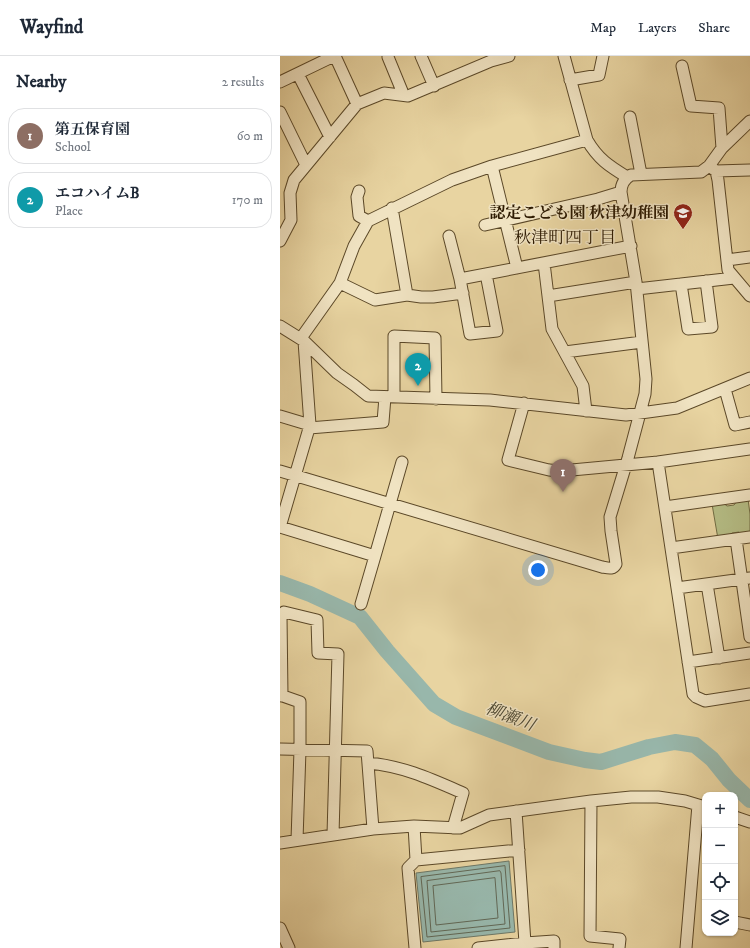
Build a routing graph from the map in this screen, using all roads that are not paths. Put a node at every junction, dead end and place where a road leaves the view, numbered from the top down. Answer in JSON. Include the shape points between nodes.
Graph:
{"nodes":[{"id":1,"x":334,"y":56,"type":"edge"},
{"id":2,"x":421,"y":56,"type":"edge"},
{"id":3,"x":508,"y":56,"type":"edge"},
{"id":4,"x":564,"y":56,"type":"edge"},
{"id":5,"x":603,"y":56,"type":"edge"},
{"id":6,"x":388,"y":57,"type":"edge"},
{"id":7,"x":682,"y":66,"type":"dead end"},
{"id":8,"x":298,"y":74,"type":"junction"},
{"id":9,"x":570,"y":80,"type":"junction"},
{"id":10,"x":280,"y":82,"type":"edge"},
{"id":11,"x":434,"y":86,"type":"junction"},
{"id":12,"x":402,"y":95,"type":"junction"},
{"id":13,"x":357,"y":104,"type":"junction"},
{"id":14,"x":280,"y":112,"type":"edge"},
{"id":15,"x":630,"y":117,"type":"dead end"},
{"id":16,"x":750,"y":121,"type":"edge"},
{"id":17,"x":330,"y":137,"type":"junction"},
{"id":18,"x":587,"y":140,"type":"junction"},
{"id":19,"x":722,"y":148,"type":"junction"},
{"id":20,"x":306,"y":165,"type":"junction"},
{"id":21,"x":492,"y":166,"type":"junction"},
{"id":22,"x":712,"y":168,"type":"junction"},
{"id":23,"x":750,"y":170,"type":"edge"},
{"id":24,"x":641,"y":174,"type":"junction"},
{"id":25,"x":627,"y":177,"type":"junction"},
{"id":26,"x":359,"y":191,"type":"dead end"},
{"id":27,"x":621,"y":192,"type":"junction"},
{"id":28,"x":285,"y":195,"type":"edge"},
{"id":29,"x":392,"y":208,"type":"junction"},
{"id":30,"x":506,"y":220,"type":"junction"},
{"id":31,"x":368,"y":221,"type":"junction"},
{"id":32,"x":485,"y":225,"type":"dead end"},
{"id":33,"x":449,"y":236,"type":"dead end"},
{"id":34,"x":280,"y":241,"type":"edge"},
{"id":35,"x":631,"y":246,"type":"junction"},
{"id":36,"x":750,"y":257,"type":"edge"},
{"id":37,"x":727,"y":260,"type":"junction"},
{"id":38,"x":544,"y":263,"type":"junction"},
{"id":39,"x":517,"y":268,"type":"junction"},
{"id":40,"x":486,"y":274,"type":"junction"},
{"id":41,"x":734,"y":278,"type":"junction"},
{"id":42,"x":460,"y":279,"type":"junction"},
{"id":43,"x":706,"y":281,"type":"junction"},
{"id":44,"x":340,"y":283,"type":"junction"},
{"id":45,"x":681,"y":284,"type":"junction"},
{"id":46,"x":637,"y":285,"type":"junction"},
{"id":47,"x":463,"y":293,"type":"junction"},
{"id":48,"x":408,"y":295,"type":"junction"},
{"id":49,"x":548,"y":296,"type":"junction"},
{"id":50,"x":750,"y":296,"type":"edge"},
{"id":51,"x":280,"y":326,"type":"edge"},
{"id":52,"x":302,"y":339,"type":"junction"},
{"id":53,"x":642,"y":342,"type":"junction"},
{"id":54,"x":565,"y":352,"type":"junction"},
{"id":55,"x":750,"y":378,"type":"edge"},
{"id":56,"x":725,"y":389,"type":"junction"},
{"id":57,"x":389,"y":397,"type":"junction"},
{"id":58,"x":436,"y":399,"type":"junction"},
{"id":59,"x":524,"y":403,"type":"junction"},
{"id":60,"x":586,"y":410,"type":"junction"},
{"id":61,"x":639,"y":414,"type":"junction"},
{"id":62,"x":280,"y":416,"type":"edge"},
{"id":63,"x":750,"y":422,"type":"edge"},
{"id":64,"x":310,"y":426,"type":"junction"},
{"id":65,"x":750,"y":449,"type":"edge"},
{"id":66,"x":402,"y":462,"type":"dead end"},
{"id":67,"x":658,"y":462,"type":"junction"},
{"id":68,"x":626,"y":465,"type":"junction"},
{"id":69,"x":280,"y":471,"type":"edge"},
{"id":70,"x":295,"y":476,"type":"junction"},
{"id":71,"x":750,"y":495,"type":"edge"},
{"id":72,"x":390,"y":503,"type":"junction"},
{"id":73,"x":665,"y":507,"type":"junction"},
{"id":74,"x":280,"y":527,"type":"edge"},
{"id":75,"x":750,"y":537,"type":"edge"},
{"id":76,"x":736,"y":539,"type":"junction"},
{"id":77,"x":671,"y":548,"type":"junction"},
{"id":78,"x":375,"y":556,"type":"junction"},
{"id":79,"x":746,"y":579,"type":"edge"},
{"id":80,"x":707,"y":584,"type":"junction"},
{"id":81,"x":677,"y":588,"type":"junction"},
{"id":82,"x":360,"y":604,"type":"dead end"},
{"id":83,"x":750,"y":637,"type":"edge"},
{"id":84,"x":750,"y":653,"type":"edge"},
{"id":85,"x":719,"y":658,"type":"junction"},
{"id":86,"x":688,"y":662,"type":"junction"},
{"id":87,"x":750,"y":694,"type":"edge"},
{"id":88,"x":281,"y":695,"type":"edge"},
{"id":89,"x":280,"y":749,"type":"edge"},
{"id":90,"x":300,"y":750,"type":"junction"},
{"id":91,"x":335,"y":750,"type":"junction"},
{"id":92,"x":368,"y":763,"type":"junction"},
{"id":93,"x":591,"y":801,"type":"junction"},
{"id":94,"x":702,"y":806,"type":"edge"},
{"id":95,"x":516,"y":811,"type":"junction"},
{"id":96,"x":738,"y":818,"type":"edge"},
{"id":97,"x":750,"y":822,"type":"edge"},
{"id":98,"x":414,"y":826,"type":"junction"},
{"id":99,"x":453,"y":828,"type":"junction"},
{"id":100,"x":373,"y":829,"type":"junction"},
{"id":101,"x":333,"y":835,"type":"junction"},
{"id":102,"x":297,"y":840,"type":"junction"},
{"id":103,"x":280,"y":843,"type":"edge"},
{"id":104,"x":519,"y":850,"type":"junction"},
{"id":105,"x":416,"y":860,"type":"junction"},
{"id":106,"x":738,"y":923,"type":"edge"},
{"id":107,"x":750,"y":925,"type":"edge"},
{"id":108,"x":280,"y":928,"type":"edge"},
{"id":109,"x":525,"y":943,"type":"junction"},
{"id":110,"x":286,"y":947,"type":"edge"},
{"id":111,"x":415,"y":948,"type":"edge"},
{"id":112,"x":478,"y":948,"type":"edge"},
{"id":113,"x":554,"y":948,"type":"edge"},
{"id":114,"x":619,"y":948,"type":"edge"},
{"id":115,"x":686,"y":948,"type":"edge"}],
"edges":[{"from":1,"to":8,"type":"street"},
{"from":1,"to":13,"type":"street"},
{"from":2,"to":11,"type":"street"},
{"from":3,"to":11,"type":"street"},
{"from":4,"to":9,"type":"street"},
{"from":5,"to":9,"type":"street","via":[[598,75]]},
{"from":6,"to":12,"type":"street"},
{"from":7,"to":19,"type":"street","via":[[691,106],[719,108]]},
{"from":8,"to":10,"type":"street"},
{"from":8,"to":17,"type":"street"},
{"from":9,"to":18,"type":"street"},
{"from":11,"to":12,"type":"street","via":[[408,96]]},
{"from":12,"to":13,"type":"street","via":[[384,93]]},
{"from":13,"to":17,"type":"street"},
{"from":14,"to":20,"type":"street"},
{"from":15,"to":24,"type":"street"},
{"from":16,"to":19,"type":"street"},
{"from":17,"to":20,"type":"street"},
{"from":18,"to":21,"type":"street"},
{"from":18,"to":25,"type":"street","via":[[594,153],[604,163]]},
{"from":19,"to":22,"type":"street"},
{"from":20,"to":28,"type":"street"},
{"from":21,"to":29,"type":"street","via":[[436,187]]},
{"from":21,"to":30,"type":"street"},
{"from":22,"to":23,"type":"street"},
{"from":22,"to":24,"type":"street","via":[[701,172]]},
{"from":22,"to":37,"type":"street"},
{"from":24,"to":25,"type":"street"},
{"from":25,"to":27,"type":"street","via":[[621,184]]},
{"from":26,"to":31,"type":"street","via":[[356,198],[359,216]]},
{"from":27,"to":30,"type":"street"},
{"from":27,"to":35,"type":"street"},
{"from":28,"to":34,"type":"street","via":[[291,220]]},
{"from":29,"to":31,"type":"street"},
{"from":29,"to":48,"type":"street"},
{"from":30,"to":32,"type":"street"},
{"from":30,"to":39,"type":"street"},
{"from":31,"to":44,"type":"street","via":[[354,246]]},
{"from":33,"to":42,"type":"street"},
{"from":35,"to":38,"type":"street"},
{"from":35,"to":46,"type":"street"},
{"from":36,"to":37,"type":"street"},
{"from":37,"to":41,"type":"street","via":[[728,270]]},
{"from":38,"to":39,"type":"street"},
{"from":38,"to":49,"type":"street"},
{"from":39,"to":40,"type":"street"},
{"from":40,"to":42,"type":"street"},
{"from":40,"to":47,"type":"street","via":[[497,331],[470,334]]},
{"from":41,"to":43,"type":"street"},
{"from":41,"to":50,"type":"street"},
{"from":42,"to":47,"type":"street"},
{"from":43,"to":45,"type":"street"},
{"from":43,"to":45,"type":"street","via":[[712,327],[688,329]]},
{"from":44,"to":48,"type":"street","via":[[375,300]]},
{"from":44,"to":52,"type":"street"},
{"from":45,"to":46,"type":"street"},
{"from":46,"to":49,"type":"street"},
{"from":46,"to":53,"type":"street"},
{"from":47,"to":48,"type":"street","via":[[433,297]]},
{"from":49,"to":54,"type":"street","via":[[552,329]]},
{"from":51,"to":52,"type":"street"},
{"from":52,"to":57,"type":"street","via":[[337,373],[368,396]]},
{"from":52,"to":64,"type":"street"},
{"from":53,"to":54,"type":"street"},
{"from":53,"to":61,"type":"street","via":[[646,379]]},
{"from":54,"to":60,"type":"street","via":[[583,386]]},
{"from":55,"to":56,"type":"street"},
{"from":56,"to":61,"type":"street","via":[[677,408]]},
{"from":56,"to":63,"type":"street","via":[[734,425]]},
{"from":57,"to":58,"type":"street"},
{"from":57,"to":58,"type":"street","via":[[394,336],[435,338]]},
{"from":57,"to":64,"type":"street","via":[[384,422]]},
{"from":58,"to":59,"type":"street"},
{"from":59,"to":60,"type":"street"},
{"from":59,"to":68,"type":"street","via":[[508,460],[562,471]]},
{"from":60,"to":61,"type":"street"},
{"from":61,"to":68,"type":"street"},
{"from":62,"to":64,"type":"street"},
{"from":64,"to":70,"type":"street"},
{"from":65,"to":67,"type":"street"},
{"from":66,"to":72,"type":"street"},
{"from":67,"to":68,"type":"street"},
{"from":67,"to":73,"type":"street"},
{"from":68,"to":72,"type":"street","via":[[610,517],[616,564],[610,569]]},
{"from":69,"to":70,"type":"street"},
{"from":70,"to":72,"type":"street"},
{"from":70,"to":74,"type":"street"},
{"from":71,"to":73,"type":"street"},
{"from":72,"to":78,"type":"street"},
{"from":73,"to":77,"type":"street"},
{"from":74,"to":78,"type":"street"},
{"from":75,"to":76,"type":"street"},
{"from":76,"to":77,"type":"street"},
{"from":76,"to":79,"type":"street"},
{"from":77,"to":81,"type":"street"},
{"from":78,"to":82,"type":"street"},
{"from":79,"to":80,"type":"street"},
{"from":79,"to":83,"type":"street"},
{"from":80,"to":81,"type":"street"},
{"from":80,"to":85,"type":"street"},
{"from":81,"to":86,"type":"street"},
{"from":84,"to":85,"type":"street"},
{"from":85,"to":86,"type":"street"},
{"from":86,"to":87,"type":"street","via":[[693,694],[696,698],[705,701]]},
{"from":88,"to":90,"type":"street","via":[[300,702]]},
{"from":88,"to":91,"type":"street","via":[[281,616],[284,612],[317,620],[318,653],[338,654]]},
{"from":89,"to":90,"type":"street"},
{"from":90,"to":91,"type":"street"},
{"from":90,"to":102,"type":"street"},
{"from":91,"to":92,"type":"street","via":[[367,752]]},
{"from":91,"to":101,"type":"street"},
{"from":92,"to":99,"type":"street","via":[[386,764],[419,774],[463,793]]},
{"from":92,"to":100,"type":"street"},
{"from":93,"to":94,"type":"street","via":[[658,797]]},
{"from":93,"to":95,"type":"street"},
{"from":93,"to":114,"type":"street","via":[[590,936],[620,938]]},
{"from":94,"to":115,"type":"street"},
{"from":95,"to":99,"type":"street","via":[[489,815],[460,828]]},
{"from":95,"to":104,"type":"street"},
{"from":96,"to":97,"type":"street"},
{"from":98,"to":99,"type":"street"},
{"from":98,"to":100,"type":"street"},
{"from":98,"to":105,"type":"street"},
{"from":100,"to":101,"type":"street"},
{"from":101,"to":102,"type":"street"},
{"from":102,"to":103,"type":"street"},
{"from":104,"to":105,"type":"street"},
{"from":104,"to":109,"type":"street"},
{"from":105,"to":111,"type":"street","via":[[408,868]]},
{"from":106,"to":107,"type":"street"},
{"from":108,"to":110,"type":"street"},
{"from":109,"to":112,"type":"street"},
{"from":109,"to":113,"type":"street","via":[[554,941]]}]}
